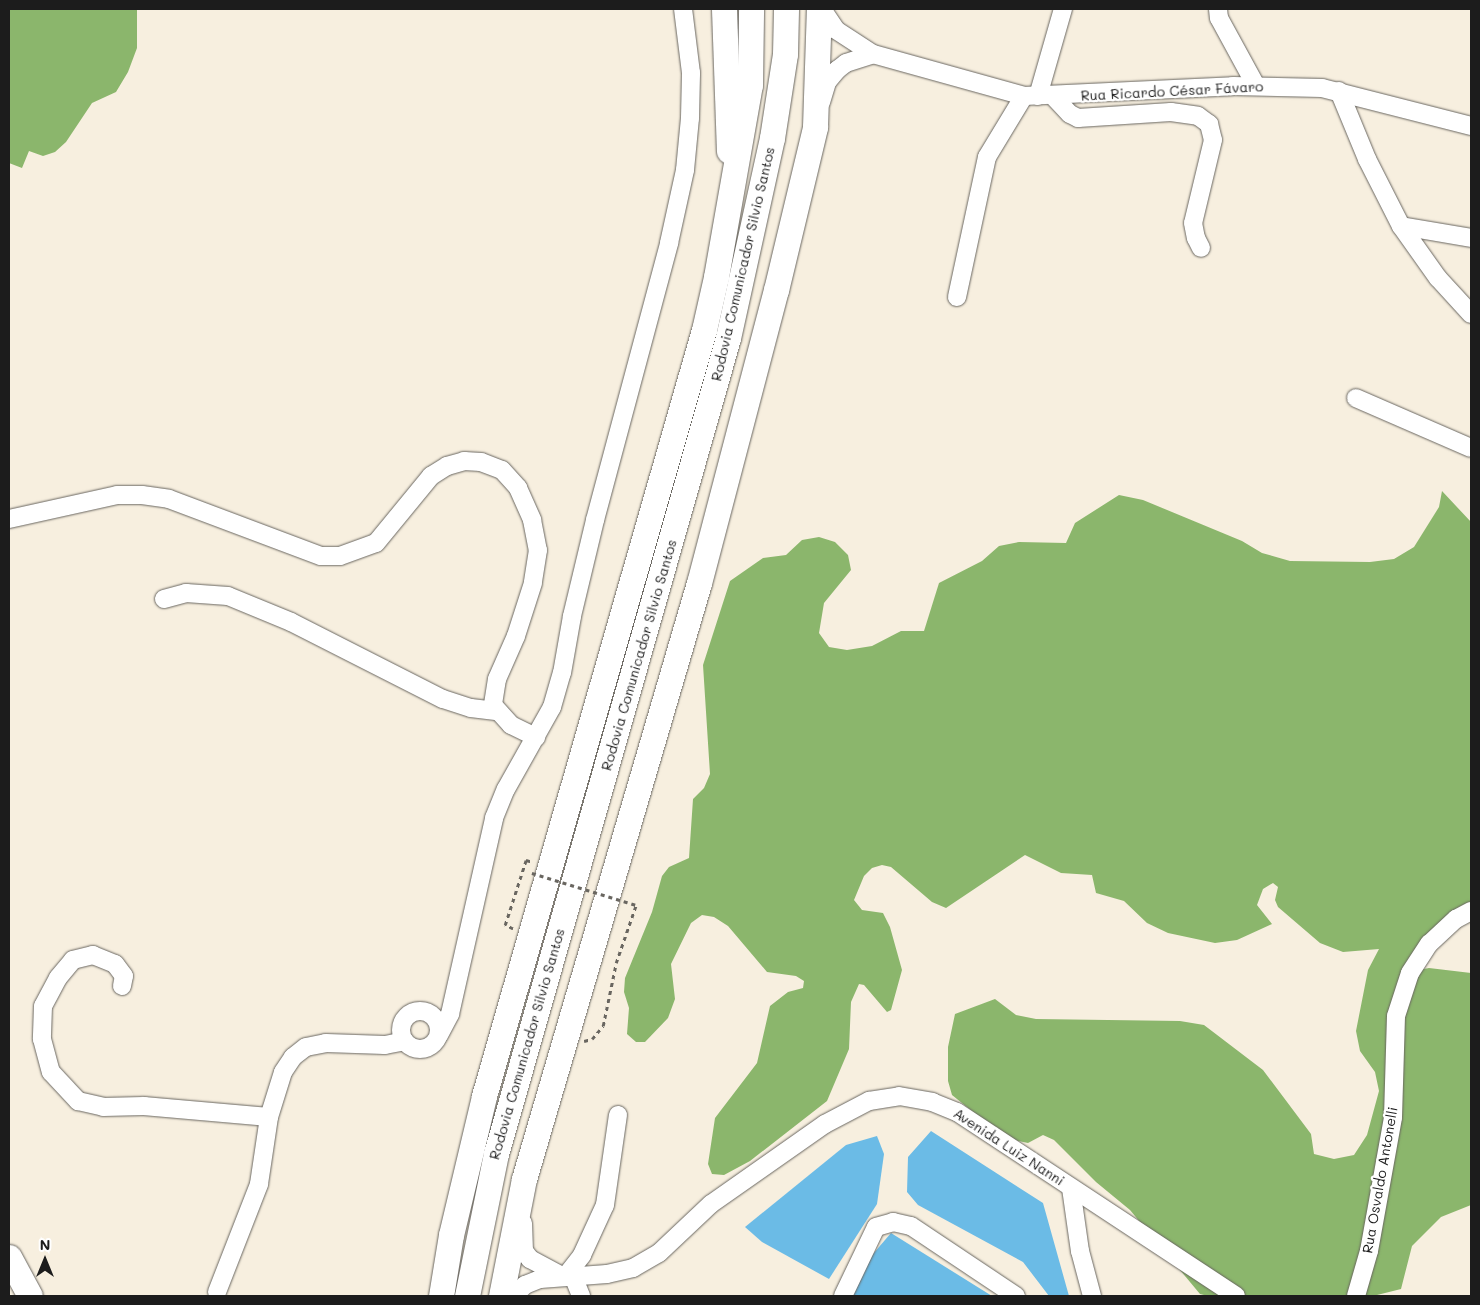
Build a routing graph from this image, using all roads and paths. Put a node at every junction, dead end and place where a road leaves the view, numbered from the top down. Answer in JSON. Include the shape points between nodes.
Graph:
{"nodes":[{"id":1,"x":683,"y":9,"type":"edge"},
{"id":2,"x":724,"y":9,"type":"edge"},
{"id":3,"x":751,"y":9,"type":"edge"},
{"id":4,"x":786,"y":9,"type":"edge"},
{"id":5,"x":821,"y":9,"type":"edge"},
{"id":6,"x":1063,"y":9,"type":"edge"},
{"id":7,"x":1218,"y":9,"type":"edge"},
{"id":8,"x":873,"y":54,"type":"junction"},
{"id":9,"x":1256,"y":86,"type":"junction"},
{"id":10,"x":1339,"y":91,"type":"junction"},
{"id":11,"x":1039,"y":96,"type":"junction"},
{"id":12,"x":1471,"y":126,"type":"edge"},
{"id":13,"x":814,"y":127,"type":"junction"},
{"id":14,"x":727,"y":220,"type":"junction"},
{"id":15,"x":1401,"y":226,"type":"junction"},
{"id":16,"x":1471,"y":238,"type":"edge"},
{"id":17,"x":1202,"y":248,"type":"dead end"},
{"id":18,"x":957,"y":297,"type":"dead end"},
{"id":19,"x":1471,"y":314,"type":"edge"},
{"id":20,"x":1356,"y":398,"type":"dead end"},
{"id":21,"x":1471,"y":448,"type":"edge"},
{"id":22,"x":9,"y":519,"type":"edge"},
{"id":23,"x":164,"y":599,"type":"dead end"},
{"id":24,"x":496,"y":711,"type":"junction"},
{"id":25,"x":536,"y":737,"type":"junction"},
{"id":26,"x":532,"y":873,"type":"dead end"},
{"id":27,"x":1471,"y":910,"type":"edge"},
{"id":28,"x":122,"y":986,"type":"dead end"},
{"id":29,"x":454,"y":991,"type":"junction"},
{"id":30,"x":423,"y":1011,"type":"junction"},
{"id":31,"x":439,"y":1035,"type":"junction"},
{"id":32,"x":404,"y":1041,"type":"junction"},
{"id":33,"x":564,"y":1046,"type":"junction"},
{"id":34,"x":618,"y":1115,"type":"dead end"},
{"id":35,"x":269,"y":1118,"type":"junction"},
{"id":36,"x":524,"y":1179,"type":"junction"},
{"id":37,"x":1072,"y":1188,"type":"junction"},
{"id":38,"x":9,"y":1257,"type":"edge"},
{"id":39,"x":569,"y":1277,"type":"junction"},
{"id":40,"x":217,"y":1292,"type":"dead end"},
{"id":41,"x":30,"y":1296,"type":"edge"},
{"id":42,"x":441,"y":1296,"type":"edge"},
{"id":43,"x":467,"y":1296,"type":"edge"},
{"id":44,"x":501,"y":1296,"type":"edge"},
{"id":45,"x":514,"y":1296,"type":"edge"},
{"id":46,"x":581,"y":1296,"type":"edge"},
{"id":47,"x":843,"y":1296,"type":"edge"},
{"id":48,"x":1016,"y":1296,"type":"edge"},
{"id":49,"x":1092,"y":1296,"type":"edge"},
{"id":50,"x":1236,"y":1296,"type":"edge"},
{"id":51,"x":1356,"y":1296,"type":"edge"}],
"edges":[{"from":1,"to":25,"type":"street","via":[[691,73],[685,170],[669,243],[595,520],[562,673],[552,707]]},
{"from":2,"to":14,"type":"highway","via":[[730,153]]},
{"from":3,"to":14,"type":"highway","name":"Rodovia Comunicador Silvio Santos","via":[[750,85]]},
{"from":4,"to":43,"type":"highway","name":"Rodovia Comunicador Silvio Santos","via":[[785,54],[772,138],[728,338],[496,1154]]},
{"from":5,"to":8,"type":"street","name":"Rua Ricardo César Fávaro","via":[[836,30]]},
{"from":5,"to":13,"type":"highway"},
{"from":6,"to":11,"type":"street"},
{"from":7,"to":9,"type":"street","via":[[1219,18]]},
{"from":8,"to":11,"type":"street","name":"Rua Ricardo César Fávaro"},
{"from":8,"to":13,"type":"street","via":[[846,62],[827,82]]},
{"from":9,"to":10,"type":"street","name":"Rua Ricardo César Fávaro"},
{"from":9,"to":11,"type":"street","name":"Rua Ricardo César Fávaro"},
{"from":10,"to":12,"type":"street","name":"Rua Ricardo César Fávaro"},
{"from":10,"to":15,"type":"street","via":[[1367,159]]},
{"from":11,"to":17,"type":"street","via":[[1078,118],[1171,112],[1198,116],[1209,124],[1213,140],[1193,223]]},
{"from":11,"to":18,"type":"street","via":[[987,157]]},
{"from":13,"to":33,"type":"highway","via":[[776,290],[698,583]]},
{"from":14,"to":42,"type":"highway","name":"Rodovia Comunicador Silvio Santos","via":[[704,330],[642,555],[484,1096],[451,1235]]},
{"from":15,"to":16,"type":"street"},
{"from":15,"to":19,"type":"street","via":[[1438,278]]},
{"from":20,"to":21,"type":"street"},
{"from":22,"to":24,"type":"street","via":[[117,495],[142,495],[169,499],[321,556],[340,556],[376,543],[431,476],[447,466],[464,461],[480,462],[502,470],[518,488],[529,512],[538,550],[533,583],[492,698]]},
{"from":23,"to":24,"type":"street","via":[[186,593],[228,596],[291,622],[444,699],[471,708]]},
{"from":24,"to":25,"type":"street","via":[[512,725]]},
{"from":25,"to":29,"type":"street","via":[[506,789],[494,818]]},
{"from":26,"to":33,"type":"path","bridge":true,"via":[[636,905],[614,972],[602,1026],[592,1039]]},
{"from":27,"to":51,"type":"street","name":"Rua Osvaldo Antonelli","via":[[1429,944],[1410,973],[1396,1016],[1393,1117],[1369,1251]]},
{"from":28,"to":35,"type":"street","via":[[124,976],[115,964],[93,955],[73,960],[58,978],[43,1006],[42,1039],[51,1072],[78,1101],[103,1107],[144,1106]]},
{"from":29,"to":30,"type":"street"},
{"from":29,"to":31,"type":"street","via":[[450,1014]]},
{"from":30,"to":31,"type":"street","via":[[435,1017]]},
{"from":30,"to":32,"type":"street","via":[[405,1018],[401,1030]]},
{"from":31,"to":32,"type":"street","via":[[432,1045],[421,1049]]},
{"from":32,"to":35,"type":"street","via":[[384,1045],[326,1042],[306,1047],[293,1057],[283,1072]]},
{"from":33,"to":36,"type":"highway"},
{"from":34,"to":39,"type":"street","via":[[605,1205]]},
{"from":35,"to":40,"type":"street","via":[[259,1184]]},
{"from":36,"to":39,"type":"street","via":[[524,1251],[530,1259]]},
{"from":36,"to":44,"type":"highway"},
{"from":37,"to":39,"type":"street","name":"Avenida Luiz Nanni","via":[[957,1112],[932,1102],[899,1096],[869,1101],[825,1124],[711,1204],[658,1254],[633,1268]]},
{"from":37,"to":49,"type":"street","via":[[1080,1252]]},
{"from":37,"to":50,"type":"street","name":"Avenida Luiz Nanni"},
{"from":38,"to":41,"type":"highway"},
{"from":39,"to":45,"type":"street","name":"Avenida Luiz Nanni","via":[[540,1279],[525,1285]]},
{"from":39,"to":46,"type":"street"},
{"from":47,"to":48,"type":"street","via":[[876,1227],[893,1222],[911,1226]]}]}
